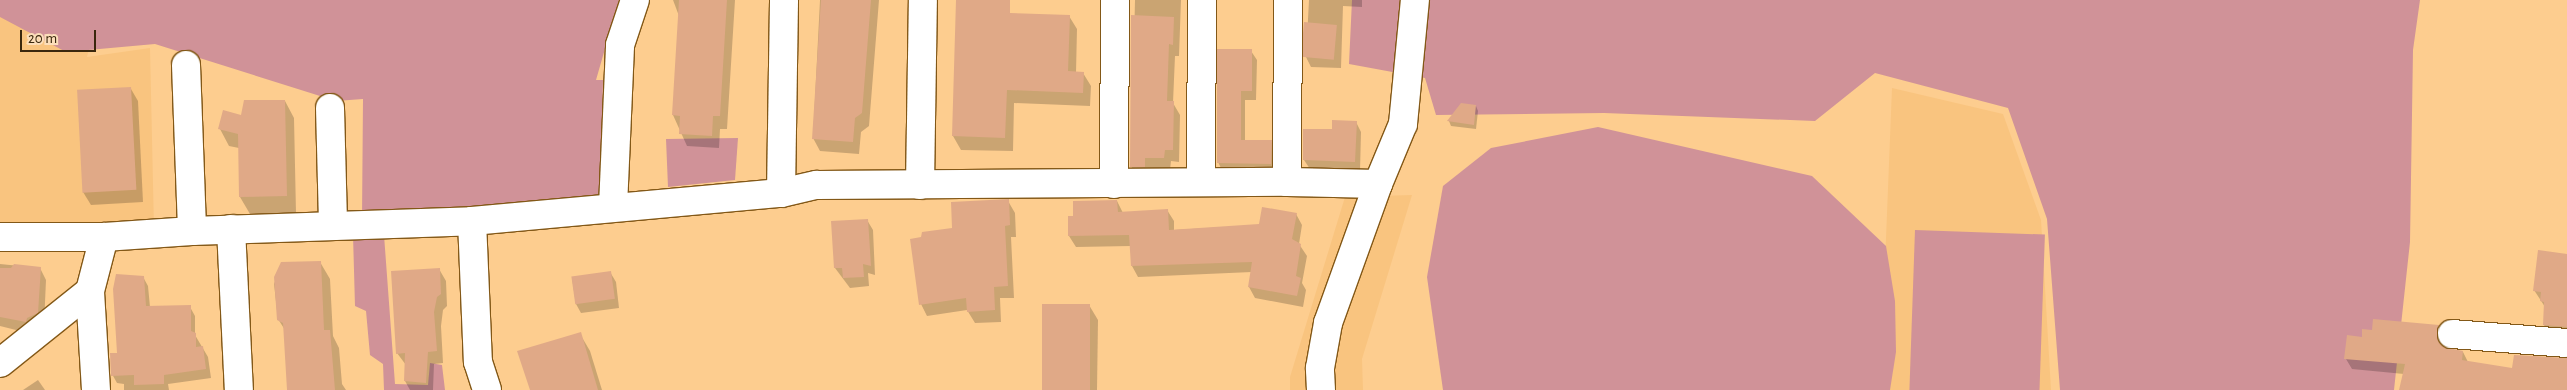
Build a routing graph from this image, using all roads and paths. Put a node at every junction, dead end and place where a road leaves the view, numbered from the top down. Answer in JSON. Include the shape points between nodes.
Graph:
{"nodes":[{"id":1,"x":635,"y":0,"type":"edge"},
{"id":2,"x":784,"y":0,"type":"edge"},
{"id":3,"x":923,"y":0,"type":"edge"},
{"id":4,"x":1115,"y":0,"type":"edge"},
{"id":5,"x":1202,"y":0,"type":"edge"},
{"id":6,"x":1288,"y":0,"type":"edge"},
{"id":7,"x":1415,"y":0,"type":"edge"},
{"id":8,"x":186,"y":64,"type":"dead end"},
{"id":9,"x":330,"y":108,"type":"dead end"},
{"id":10,"x":1201,"y":182,"type":"junction"},
{"id":11,"x":1287,"y":182,"type":"junction"},
{"id":12,"x":1114,"y":184,"type":"junction"},
{"id":13,"x":1378,"y":184,"type":"junction"},
{"id":14,"x":920,"y":185,"type":"junction"},
{"id":15,"x":781,"y":193,"type":"junction"},
{"id":16,"x":613,"y":207,"type":"junction"},
{"id":17,"x":472,"y":221,"type":"junction"},
{"id":18,"x":333,"y":226,"type":"junction"},
{"id":19,"x":231,"y":229,"type":"junction"},
{"id":20,"x":192,"y":231,"type":"junction"},
{"id":21,"x":0,"y":237,"type":"edge"},
{"id":22,"x":104,"y":237,"type":"junction"},
{"id":23,"x":90,"y":291,"type":"junction"},
{"id":24,"x":2452,"y":334,"type":"dead end"},
{"id":25,"x":2567,"y":344,"type":"edge"},
{"id":26,"x":0,"y":363,"type":"edge"},
{"id":27,"x":96,"y":390,"type":"edge"},
{"id":28,"x":239,"y":390,"type":"edge"},
{"id":29,"x":487,"y":390,"type":"edge"},
{"id":30,"x":1321,"y":390,"type":"edge"}],
"edges":[{"from":1,"to":16,"type":"street","via":[[620,45]]},
{"from":2,"to":15,"type":"street"},
{"from":3,"to":14,"type":"street"},
{"from":4,"to":12,"type":"street"},
{"from":5,"to":10,"type":"street"},
{"from":6,"to":11,"type":"street"},
{"from":7,"to":13,"type":"street","via":[[1403,124]]},
{"from":8,"to":20,"type":"street"},
{"from":9,"to":18,"type":"street"},
{"from":10,"to":11,"type":"street"},
{"from":10,"to":12,"type":"street"},
{"from":11,"to":13,"type":"street"},
{"from":12,"to":14,"type":"street"},
{"from":13,"to":30,"type":"street","via":[[1328,323],[1320,368]]},
{"from":14,"to":15,"type":"street","via":[[817,185]]},
{"from":15,"to":16,"type":"street"},
{"from":16,"to":17,"type":"street"},
{"from":17,"to":18,"type":"street"},
{"from":17,"to":29,"type":"street","via":[[478,362]]},
{"from":18,"to":19,"type":"street"},
{"from":19,"to":20,"type":"street"},
{"from":19,"to":28,"type":"street"},
{"from":20,"to":22,"type":"street"},
{"from":21,"to":22,"type":"street"},
{"from":22,"to":23,"type":"street"},
{"from":23,"to":26,"type":"street"},
{"from":23,"to":27,"type":"street"},
{"from":24,"to":25,"type":"street"}]}
